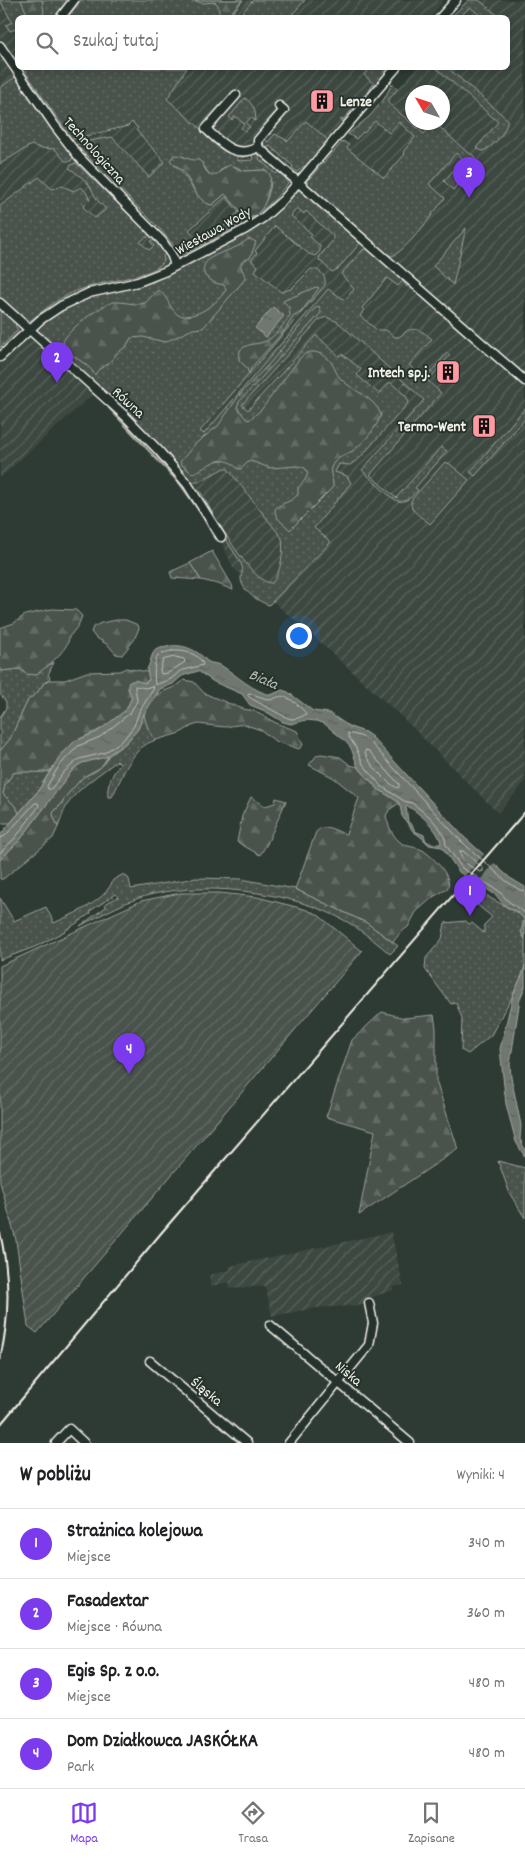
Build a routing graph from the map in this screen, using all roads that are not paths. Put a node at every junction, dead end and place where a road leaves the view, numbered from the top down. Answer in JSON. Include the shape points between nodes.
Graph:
{"nodes":[{"id":1,"x":74,"y":0,"type":"edge"},
{"id":2,"x":456,"y":0,"type":"edge"},
{"id":3,"x":62,"y":15,"type":"edge"},
{"id":4,"x":443,"y":15,"type":"edge"},
{"id":5,"x":0,"y":46,"type":"edge"},
{"id":6,"x":15,"y":66,"type":"edge"},
{"id":7,"x":18,"y":70,"type":"edge"},
{"id":8,"x":394,"y":70,"type":"edge"},
{"id":9,"x":236,"y":95,"type":"dead end"},
{"id":10,"x":279,"y":106,"type":"dead end"},
{"id":11,"x":258,"y":147,"type":"junction"},
{"id":12,"x":299,"y":181,"type":"junction"},
{"id":13,"x":175,"y":266,"type":"junction"},
{"id":14,"x":0,"y":303,"type":"edge"},
{"id":15,"x":29,"y":330,"type":"junction"},
{"id":16,"x":0,"y":357,"type":"edge"},
{"id":17,"x":525,"y":381,"type":"edge"},
{"id":18,"x":221,"y":537,"type":"dead end"},
{"id":19,"x":369,"y":1304,"type":"dead end"},
{"id":20,"x":270,"y":1325,"type":"dead end"},
{"id":21,"x":150,"y":1361,"type":"dead end"},
{"id":22,"x":339,"y":1383,"type":"junction"},
{"id":23,"x":56,"y":1443,"type":"edge"},
{"id":24,"x":84,"y":1443,"type":"edge"},
{"id":25,"x":247,"y":1443,"type":"edge"},
{"id":26,"x":289,"y":1443,"type":"edge"},
{"id":27,"x":410,"y":1443,"type":"edge"}],
"edges":[{"from":1,"to":3,"type":"street"},
{"from":2,"to":4,"type":"street"},
{"from":5,"to":6,"type":"street","name":"Technologiczna"},
{"from":7,"to":13,"type":"street","name":"Technologiczna","via":[[79,158],[162,240]]},
{"from":8,"to":12,"type":"street","name":"Wiesława Wody"},
{"from":9,"to":11,"type":"street","via":[[206,129],[235,152]]},
{"from":10,"to":11,"type":"street","via":[[284,110],[258,140]]},
{"from":11,"to":12,"type":"street"},
{"from":12,"to":13,"type":"street","name":"Wiesława Wody","via":[[258,222]]},
{"from":12,"to":17,"type":"street"},
{"from":13,"to":15,"type":"street","name":"Wiesława Wody","via":[[138,282],[81,296],[51,312]]},
{"from":14,"to":15,"type":"street","name":"Równa"},
{"from":15,"to":16,"type":"street","name":"Wiesława Wody"},
{"from":15,"to":18,"type":"street","name":"Równa","via":[[159,451],[188,486]]},
{"from":19,"to":22,"type":"street","via":[[373,1323],[369,1345]]},
{"from":20,"to":22,"type":"street","name":"Niska"},
{"from":21,"to":25,"type":"street","name":"Śląska"},
{"from":22,"to":26,"type":"street"},
{"from":22,"to":27,"type":"street","name":"Niska"},
{"from":23,"to":24,"type":"street","via":[[69,1429]]}]}
